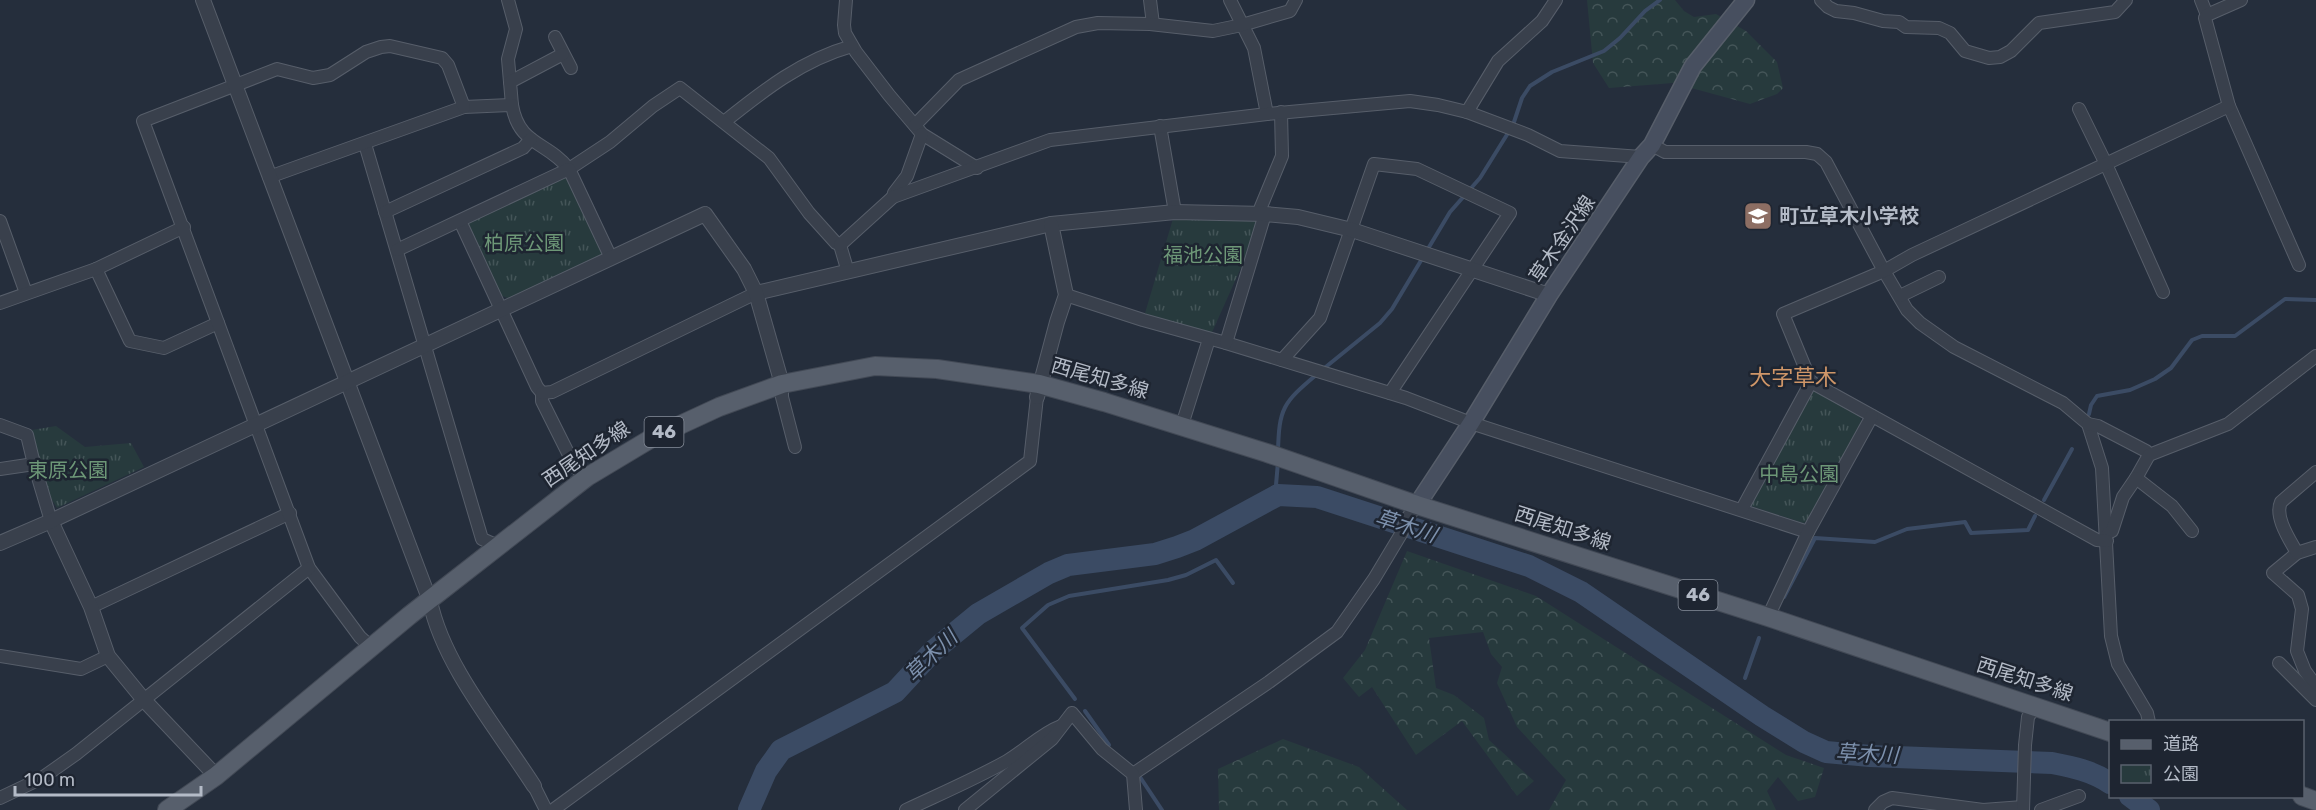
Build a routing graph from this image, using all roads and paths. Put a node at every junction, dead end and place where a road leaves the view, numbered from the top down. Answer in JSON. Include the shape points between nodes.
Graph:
{"nodes":[{"id":1,"x":203,"y":0,"type":"edge"},
{"id":2,"x":508,"y":0,"type":"edge"},
{"id":3,"x":846,"y":0,"type":"edge"},
{"id":4,"x":1150,"y":0,"type":"edge"},
{"id":5,"x":1230,"y":0,"type":"edge"},
{"id":6,"x":1296,"y":0,"type":"edge"},
{"id":7,"x":1556,"y":0,"type":"edge"},
{"id":8,"x":1746,"y":0,"type":"edge"},
{"id":9,"x":1821,"y":0,"type":"edge"},
{"id":10,"x":2127,"y":0,"type":"edge"},
{"id":11,"x":2201,"y":0,"type":"edge"},
{"id":12,"x":2241,"y":0,"type":"edge"},
{"id":13,"x":2207,"y":15,"type":"junction"},
{"id":14,"x":1153,"y":24,"type":"junction"},
{"id":15,"x":1242,"y":25,"type":"junction"},
{"id":16,"x":555,"y":37,"type":"dead end"},
{"id":17,"x":852,"y":46,"type":"junction"},
{"id":18,"x":563,"y":54,"type":"junction"},
{"id":19,"x":571,"y":68,"type":"dead end"},
{"id":20,"x":510,"y":82,"type":"junction"},
{"id":21,"x":235,"y":85,"type":"junction"},
{"id":22,"x":512,"y":105,"type":"junction"},
{"id":23,"x":2229,"y":106,"type":"junction"},
{"id":24,"x":464,"y":107,"type":"junction"},
{"id":25,"x":2079,"y":109,"type":"dead end"},
{"id":26,"x":1281,"y":112,"type":"junction"},
{"id":27,"x":1467,"y":112,"type":"junction"},
{"id":28,"x":1267,"y":114,"type":"junction"},
{"id":29,"x":724,"y":122,"type":"junction"},
{"id":30,"x":1160,"y":126,"type":"junction"},
{"id":31,"x":918,"y":130,"type":"junction"},
{"id":32,"x":531,"y":139,"type":"junction"},
{"id":33,"x":365,"y":144,"type":"junction"},
{"id":34,"x":1647,"y":151,"type":"junction"},
{"id":35,"x":2106,"y":164,"type":"junction"},
{"id":36,"x":977,"y":168,"type":"junction"},
{"id":37,"x":569,"y":169,"type":"junction"},
{"id":38,"x":269,"y":177,"type":"junction"},
{"id":39,"x":893,"y":197,"type":"junction"},
{"id":40,"x":385,"y":212,"type":"junction"},
{"id":41,"x":1174,"y":212,"type":"junction"},
{"id":42,"x":1262,"y":214,"type":"junction"},
{"id":43,"x":0,"y":221,"type":"edge"},
{"id":44,"x":460,"y":221,"type":"junction"},
{"id":45,"x":1051,"y":224,"type":"junction"},
{"id":46,"x":184,"y":227,"type":"junction"},
{"id":47,"x":1352,"y":230,"type":"junction"},
{"id":48,"x":840,"y":245,"type":"junction"},
{"id":49,"x":397,"y":250,"type":"junction"},
{"id":50,"x":611,"y":258,"type":"junction"},
{"id":51,"x":2299,"y":265,"type":"dead end"},
{"id":52,"x":96,"y":269,"type":"junction"},
{"id":53,"x":1473,"y":270,"type":"junction"},
{"id":54,"x":1884,"y":270,"type":"junction"},
{"id":55,"x":848,"y":272,"type":"junction"},
{"id":56,"x":1939,"y":277,"type":"dead end"},
{"id":57,"x":756,"y":292,"type":"junction"},
{"id":58,"x":2163,"y":292,"type":"dead end"},
{"id":59,"x":26,"y":293,"type":"junction"},
{"id":60,"x":1066,"y":295,"type":"junction"},
{"id":61,"x":1549,"y":295,"type":"junction"},
{"id":62,"x":1900,"y":296,"type":"junction"},
{"id":63,"x":0,"y":303,"type":"edge"},
{"id":64,"x":501,"y":310,"type":"junction"},
{"id":65,"x":219,"y":323,"type":"junction"},
{"id":66,"x":1209,"y":339,"type":"junction"},
{"id":67,"x":1226,"y":343,"type":"junction"},
{"id":68,"x":424,"y":344,"type":"junction"},
{"id":69,"x":2316,"y":357,"type":"edge"},
{"id":70,"x":1282,"y":360,"type":"junction"},
{"id":71,"x":346,"y":382,"type":"junction"},
{"id":72,"x":1811,"y":382,"type":"junction"},
{"id":73,"x":782,"y":384,"type":"junction"},
{"id":74,"x":1038,"y":391,"type":"junction"},
{"id":75,"x":542,"y":393,"type":"junction"},
{"id":76,"x":1390,"y":393,"type":"junction"},
{"id":77,"x":1872,"y":416,"type":"junction"},
{"id":78,"x":1471,"y":423,"type":"junction"},
{"id":79,"x":0,"y":424,"type":"edge"},
{"id":80,"x":258,"y":424,"type":"junction"},
{"id":81,"x":2088,"y":424,"type":"junction"},
{"id":82,"x":1182,"y":425,"type":"junction"},
{"id":83,"x":795,"y":447,"type":"dead end"},
{"id":84,"x":2149,"y":455,"type":"junction"},
{"id":85,"x":34,"y":464,"type":"junction"},
{"id":86,"x":0,"y":469,"type":"edge"},
{"id":87,"x":2316,"y":472,"type":"edge"},
{"id":88,"x":587,"y":477,"type":"junction"},
{"id":89,"x":2136,"y":478,"type":"junction"},
{"id":90,"x":1742,"y":509,"type":"junction"},
{"id":91,"x":1413,"y":511,"type":"junction"},
{"id":92,"x":290,"y":513,"type":"junction"},
{"id":93,"x":51,"y":522,"type":"junction"},
{"id":94,"x":2192,"y":531,"type":"dead end"},
{"id":95,"x":1808,"y":532,"type":"junction"},
{"id":96,"x":2107,"y":537,"type":"junction"},
{"id":97,"x":0,"y":543,"type":"edge"},
{"id":98,"x":498,"y":546,"type":"junction"},
{"id":99,"x":2316,"y":547,"type":"edge"},
{"id":100,"x":2296,"y":553,"type":"junction"},
{"id":101,"x":309,"y":568,"type":"junction"},
{"id":102,"x":430,"y":601,"type":"junction"},
{"id":103,"x":91,"y":607,"type":"junction"},
{"id":104,"x":1767,"y":617,"type":"junction"},
{"id":105,"x":371,"y":647,"type":"junction"},
{"id":106,"x":0,"y":656,"type":"edge"},
{"id":107,"x":108,"y":656,"type":"junction"},
{"id":108,"x":2279,"y":663,"type":"dead end"},
{"id":109,"x":2312,"y":674,"type":"edge"},
{"id":110,"x":2316,"y":686,"type":"edge"},
{"id":111,"x":144,"y":700,"type":"junction"},
{"id":112,"x":2316,"y":700,"type":"edge"},
{"id":113,"x":2036,"y":705,"type":"junction"},
{"id":114,"x":2148,"y":720,"type":"edge"},
{"id":115,"x":1061,"y":726,"type":"junction"},
{"id":116,"x":2109,"y":732,"type":"edge"},
{"id":117,"x":1132,"y":774,"type":"junction"},
{"id":118,"x":216,"y":776,"type":"junction"},
{"id":119,"x":534,"y":786,"type":"joint"},
{"id":120,"x":2079,"y":796,"type":"dead end"},
{"id":121,"x":0,"y":798,"type":"edge"},
{"id":122,"x":2023,"y":808,"type":"edge"},
{"id":123,"x":167,"y":810,"type":"edge"},
{"id":124,"x":546,"y":810,"type":"edge"},
{"id":125,"x":553,"y":810,"type":"edge"},
{"id":126,"x":906,"y":810,"type":"edge"},
{"id":127,"x":965,"y":810,"type":"edge"},
{"id":128,"x":1136,"y":810,"type":"edge"},
{"id":129,"x":1875,"y":810,"type":"edge"},
{"id":130,"x":2040,"y":810,"type":"edge"}],
"edges":[{"from":1,"to":21,"type":"street"},
{"from":2,"to":20,"type":"street","via":[[516,29],[508,58]]},
{"from":3,"to":17,"type":"street","via":[[844,25]]},
{"from":4,"to":14,"type":"street"},
{"from":5,"to":15,"type":"street"},
{"from":6,"to":15,"type":"street","via":[[1290,11]]},
{"from":7,"to":27,"type":"street","via":[[1542,21],[1498,61]]},
{"from":8,"to":34,"type":"main road","name":"草木金沢線","via":[[1693,66]]},
{"from":9,"to":10,"type":"street","via":[[1836,12],[1899,22],[1906,27],[1940,28],[1950,33],[1965,51],[1989,58],[2011,51],[2039,23],[2115,12]]},
{"from":11,"to":13,"type":"street"},
{"from":12,"to":13,"type":"street"},
{"from":13,"to":23,"type":"street","via":[[2205,24]]},
{"from":14,"to":15,"type":"street","via":[[1213,31]]},
{"from":14,"to":31,"type":"street","via":[[1098,23],[1076,27],[959,80]]},
{"from":15,"to":28,"type":"street","via":[[1254,48]]},
{"from":16,"to":18,"type":"street"},
{"from":17,"to":29,"type":"street","via":[[799,67]]},
{"from":17,"to":31,"type":"street"},
{"from":18,"to":19,"type":"street"},
{"from":18,"to":20,"type":"street"},
{"from":20,"to":22,"type":"street"},
{"from":21,"to":24,"type":"street","via":[[277,69],[322,78],[372,49],[390,46],[444,60]]},
{"from":21,"to":38,"type":"street"},
{"from":21,"to":46,"type":"street","via":[[143,121]]},
{"from":22,"to":24,"type":"street"},
{"from":22,"to":32,"type":"street","via":[[516,123]]},
{"from":23,"to":35,"type":"street"},
{"from":23,"to":51,"type":"street"},
{"from":24,"to":33,"type":"street"},
{"from":25,"to":35,"type":"street"},
{"from":26,"to":27,"type":"street","via":[[1410,101]]},
{"from":26,"to":28,"type":"street"},
{"from":26,"to":42,"type":"street","via":[[1282,156]]},
{"from":27,"to":34,"type":"street","via":[[1560,151]]},
{"from":28,"to":30,"type":"street"},
{"from":29,"to":37,"type":"street","via":[[680,88]]},
{"from":29,"to":48,"type":"street","via":[[769,158],[808,213]]},
{"from":30,"to":36,"type":"street","via":[[1050,140]]},
{"from":30,"to":41,"type":"street"},
{"from":31,"to":36,"type":"street"},
{"from":31,"to":39,"type":"street","via":[[908,176]]},
{"from":32,"to":37,"type":"street"},
{"from":32,"to":40,"type":"street","via":[[523,148]]},
{"from":33,"to":38,"type":"street"},
{"from":33,"to":40,"type":"street"},
{"from":34,"to":54,"type":"street","via":[[1817,154],[1831,169]]},
{"from":34,"to":61,"type":"main road","name":"草木金沢線"},
{"from":35,"to":54,"type":"street"},
{"from":35,"to":58,"type":"street"},
{"from":36,"to":39,"type":"street"},
{"from":37,"to":44,"type":"street"},
{"from":37,"to":50,"type":"street"},
{"from":38,"to":71,"type":"street"},
{"from":39,"to":48,"type":"street"},
{"from":40,"to":49,"type":"street"},
{"from":41,"to":42,"type":"street"},
{"from":41,"to":45,"type":"street"},
{"from":42,"to":47,"type":"street"},
{"from":42,"to":67,"type":"street"},
{"from":43,"to":59,"type":"street"},
{"from":44,"to":49,"type":"street"},
{"from":44,"to":64,"type":"street"},
{"from":45,"to":55,"type":"street"},
{"from":45,"to":60,"type":"street"},
{"from":46,"to":52,"type":"street"},
{"from":46,"to":65,"type":"street"},
{"from":47,"to":53,"type":"street"},
{"from":47,"to":53,"type":"street","via":[[1374,164],[1417,169],[1510,213]]},
{"from":47,"to":70,"type":"street","via":[[1320,318]]},
{"from":48,"to":55,"type":"street"},
{"from":49,"to":68,"type":"street"},
{"from":50,"to":57,"type":"street","via":[[705,213]]},
{"from":50,"to":64,"type":"street"},
{"from":52,"to":59,"type":"street"},
{"from":52,"to":65,"type":"street","via":[[130,341],[164,348]]},
{"from":53,"to":61,"type":"street"},
{"from":53,"to":76,"type":"street"},
{"from":54,"to":62,"type":"street"},
{"from":54,"to":72,"type":"street","via":[[1783,314]]},
{"from":55,"to":57,"type":"street"},
{"from":56,"to":62,"type":"street"},
{"from":57,"to":73,"type":"street"},
{"from":57,"to":75,"type":"street","via":[[552,392]]},
{"from":59,"to":63,"type":"street"},
{"from":60,"to":66,"type":"street"},
{"from":60,"to":74,"type":"street"},
{"from":61,"to":78,"type":"main road","name":"草木金沢線"},
{"from":62,"to":81,"type":"street","via":[[1907,310],[1947,343],[2063,403]]},
{"from":64,"to":68,"type":"street"},
{"from":64,"to":75,"type":"street"},
{"from":65,"to":80,"type":"street"},
{"from":66,"to":67,"type":"street"},
{"from":66,"to":82,"type":"street"},
{"from":67,"to":70,"type":"street"},
{"from":68,"to":71,"type":"street"},
{"from":68,"to":98,"type":"street","via":[[482,539]]},
{"from":69,"to":84,"type":"street","via":[[2228,424]]},
{"from":70,"to":76,"type":"street"},
{"from":71,"to":80,"type":"street"},
{"from":71,"to":102,"type":"street"},
{"from":72,"to":77,"type":"street"},
{"from":72,"to":90,"type":"street"},
{"from":73,"to":74,"type":"main road","name":"西尾知多線","number":"46","via":[[875,366],[937,369]]},
{"from":73,"to":83,"type":"street"},
{"from":73,"to":88,"type":"main road","name":"西尾知多線","number":"46","via":[[681,423]]},
{"from":74,"to":82,"type":"main road","name":"西尾知多線","number":"46"},
{"from":74,"to":125,"type":"street","via":[[1030,461]]},
{"from":75,"to":88,"type":"street","via":[[542,401],[575,467]]},
{"from":76,"to":78,"type":"street"},
{"from":77,"to":95,"type":"street"},
{"from":77,"to":96,"type":"street","via":[[2097,540]]},
{"from":78,"to":90,"type":"street"},
{"from":78,"to":91,"type":"main road","name":"草木金沢線"},
{"from":79,"to":85,"type":"street","via":[[27,435]]},
{"from":80,"to":92,"type":"street"},
{"from":80,"to":93,"type":"street"},
{"from":81,"to":84,"type":"street"},
{"from":81,"to":96,"type":"street","via":[[2102,468]]},
{"from":82,"to":91,"type":"main road","name":"西尾知多線","number":"46","via":[[1285,459]]},
{"from":84,"to":89,"type":"street"},
{"from":85,"to":86,"type":"street"},
{"from":85,"to":93,"type":"street"},
{"from":87,"to":100,"type":"street","via":[[2279,507]]},
{"from":88,"to":98,"type":"main road","name":"西尾知多線","number":"46"},
{"from":89,"to":94,"type":"street","via":[[2172,506]]},
{"from":89,"to":96,"type":"street","via":[[2123,497]]},
{"from":90,"to":95,"type":"street"},
{"from":91,"to":104,"type":"main road","name":"西尾知多線","number":"46"},
{"from":91,"to":117,"type":"street","via":[[1374,579],[1337,632]]},
{"from":92,"to":101,"type":"street"},
{"from":92,"to":103,"type":"street"},
{"from":93,"to":97,"type":"street"},
{"from":93,"to":103,"type":"street"},
{"from":95,"to":104,"type":"street"},
{"from":96,"to":114,"type":"street","via":[[2111,636],[2118,664]]},
{"from":98,"to":102,"type":"main road","name":"西尾知多線","number":"46"},
{"from":99,"to":100,"type":"street"},
{"from":100,"to":109,"type":"street","via":[[2273,573],[2298,595],[2302,609],[2297,651]]},
{"from":101,"to":105,"type":"street"},
{"from":101,"to":111,"type":"street"},
{"from":102,"to":105,"type":"main road","name":"西尾知多線","number":"46"},
{"from":102,"to":119,"type":"street","via":[[434,618],[464,680]]},
{"from":103,"to":107,"type":"street"},
{"from":104,"to":113,"type":"main road","name":"西尾知多線","number":"46"},
{"from":105,"to":118,"type":"main road","name":"西尾知多線","number":"46"},
{"from":106,"to":107,"type":"street","via":[[81,669]]},
{"from":107,"to":111,"type":"street"},
{"from":108,"to":112,"type":"street"},
{"from":109,"to":110,"type":"street"},
{"from":111,"to":118,"type":"street"},
{"from":111,"to":121,"type":"street","via":[[42,778]]},
{"from":113,"to":116,"type":"main road","name":"西尾知多線","number":"46"},
{"from":113,"to":122,"type":"street","via":[[2028,717]]},
{"from":115,"to":117,"type":"street","via":[[1072,713],[1102,749]]},
{"from":115,"to":126,"type":"street","via":[[1047,731],[994,768]]},
{"from":115,"to":127,"type":"street","via":[[1052,739]]},
{"from":117,"to":128,"type":"street"},
{"from":118,"to":123,"type":"main road","name":"西尾知多線","number":"46"},
{"from":119,"to":124,"type":"street"},
{"from":120,"to":130,"type":"street"},
{"from":122,"to":129,"type":"street","via":[[1983,810],[1892,798]]}]}
